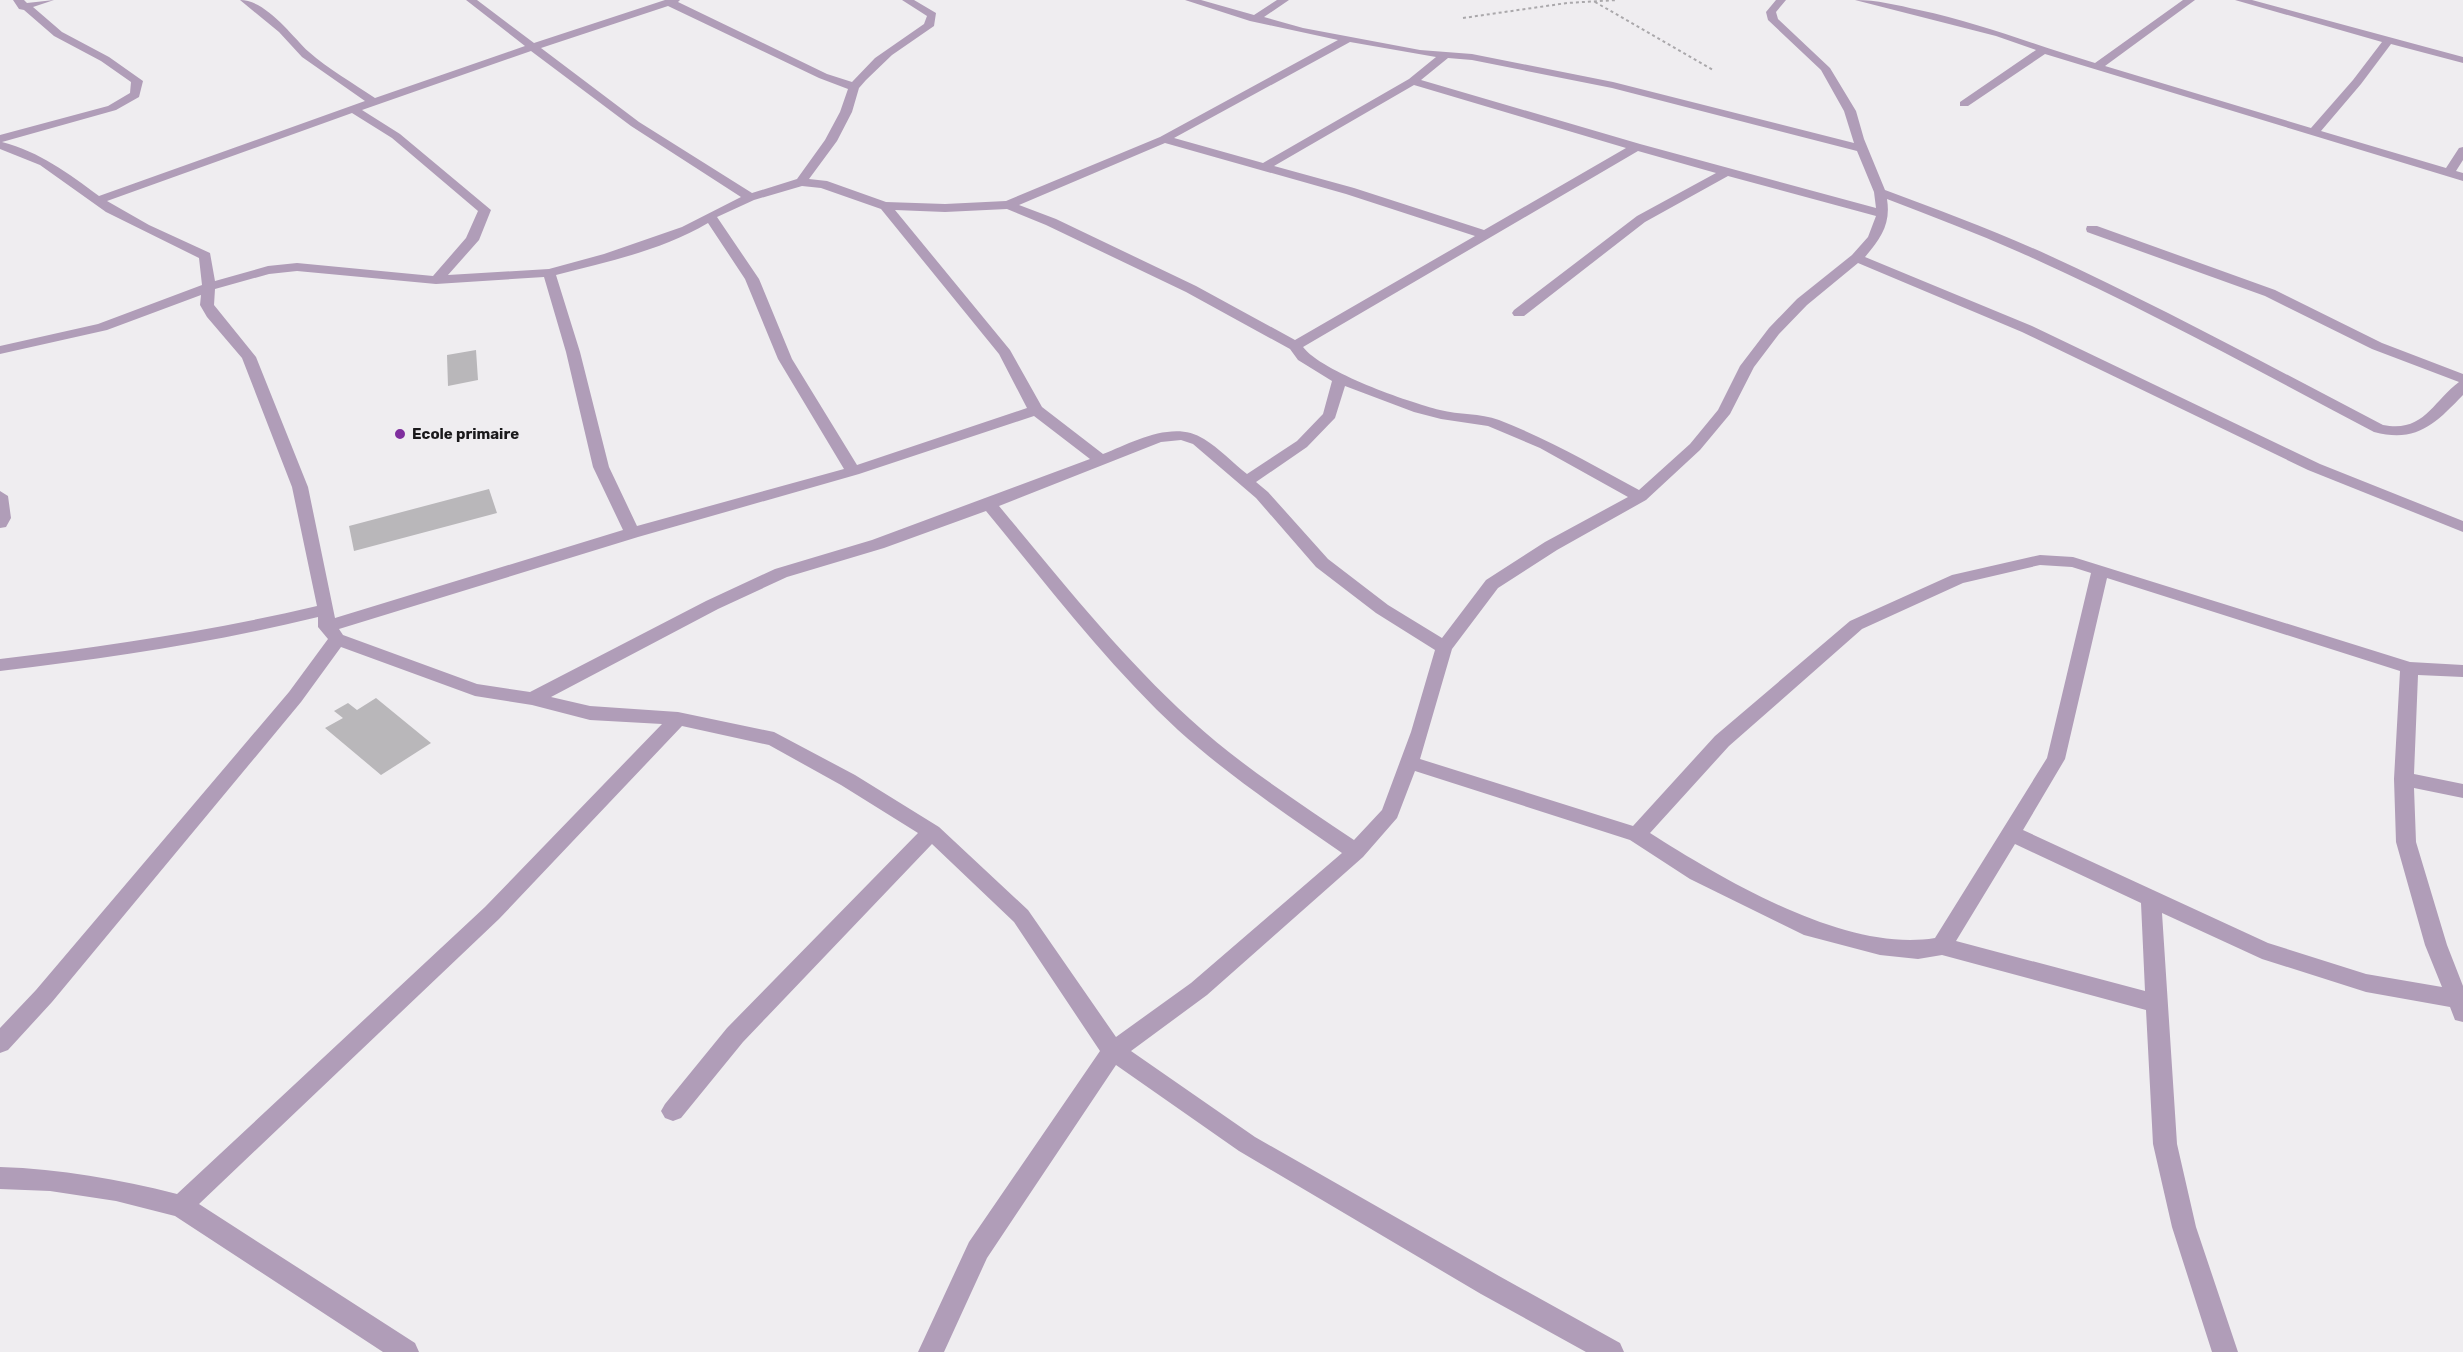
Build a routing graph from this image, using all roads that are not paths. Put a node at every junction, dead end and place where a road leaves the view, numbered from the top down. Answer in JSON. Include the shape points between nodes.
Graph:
{"nodes":[{"id":1,"x":49,"y":0,"type":"edge"},
{"id":2,"x":245,"y":0,"type":"edge"},
{"id":3,"x":471,"y":0,"type":"edge"},
{"id":4,"x":907,"y":0,"type":"edge"},
{"id":5,"x":1191,"y":0,"type":"edge"},
{"id":6,"x":1284,"y":0,"type":"edge"},
{"id":7,"x":1781,"y":0,"type":"edge"},
{"id":8,"x":1860,"y":0,"type":"edge"},
{"id":9,"x":2190,"y":0,"type":"edge"},
{"id":10,"x":2240,"y":0,"type":"edge"},
{"id":11,"x":672,"y":1,"type":"edge"},
{"id":12,"x":20,"y":4,"type":"edge"},
{"id":13,"x":1254,"y":19,"type":"junction"},
{"id":14,"x":1348,"y":39,"type":"junction"},
{"id":15,"x":2388,"y":41,"type":"junction"},
{"id":16,"x":533,"y":47,"type":"junction"},
{"id":17,"x":2044,"y":50,"type":"junction"},
{"id":18,"x":1444,"y":56,"type":"junction"},
{"id":19,"x":2463,"y":60,"type":"edge"},
{"id":20,"x":2097,"y":67,"type":"junction"},
{"id":21,"x":1413,"y":81,"type":"junction"},
{"id":22,"x":854,"y":87,"type":"junction"},
{"id":23,"x":372,"y":101,"type":"junction"},
{"id":24,"x":1964,"y":104,"type":"dead end"},
{"id":25,"x":352,"y":108,"type":"junction"},
{"id":26,"x":2315,"y":130,"type":"junction"},
{"id":27,"x":0,"y":139,"type":"edge"},
{"id":28,"x":1164,"y":139,"type":"junction"},
{"id":29,"x":0,"y":145,"type":"edge"},
{"id":30,"x":1636,"y":147,"type":"junction"},
{"id":31,"x":1862,"y":149,"type":"junction"},
{"id":32,"x":2463,"y":151,"type":"edge"},
{"id":33,"x":1264,"y":167,"type":"junction"},
{"id":34,"x":1728,"y":171,"type":"junction"},
{"id":35,"x":2449,"y":172,"type":"junction"},
{"id":36,"x":2463,"y":177,"type":"edge"},
{"id":37,"x":801,"y":182,"type":"junction"},
{"id":38,"x":1880,"y":192,"type":"junction"},
{"id":39,"x":750,"y":197,"type":"junction"},
{"id":40,"x":99,"y":200,"type":"junction"},
{"id":41,"x":885,"y":206,"type":"junction"},
{"id":42,"x":1008,"y":206,"type":"junction"},
{"id":43,"x":1882,"y":214,"type":"junction"},
{"id":44,"x":710,"y":216,"type":"junction"},
{"id":45,"x":2092,"y":229,"type":"dead end"},
{"id":46,"x":1485,"y":235,"type":"junction"},
{"id":47,"x":1857,"y":258,"type":"junction"},
{"id":48,"x":549,"y":273,"type":"junction"},
{"id":49,"x":436,"y":280,"type":"junction"},
{"id":50,"x":209,"y":287,"type":"junction"},
{"id":51,"x":1519,"y":313,"type":"dead end"},
{"id":52,"x":1295,"y":346,"type":"junction"},
{"id":53,"x":0,"y":350,"type":"edge"},
{"id":54,"x":1340,"y":379,"type":"junction"},
{"id":55,"x":2463,"y":379,"type":"edge"},
{"id":56,"x":2463,"y":386,"type":"edge"},
{"id":57,"x":1036,"y":410,"type":"junction"},
{"id":58,"x":1103,"y":461,"type":"junction"},
{"id":59,"x":853,"y":471,"type":"junction"},
{"id":60,"x":1246,"y":482,"type":"junction"},
{"id":61,"x":0,"y":496,"type":"edge"},
{"id":62,"x":1640,"y":497,"type":"junction"},
{"id":63,"x":989,"y":504,"type":"junction"},
{"id":64,"x":0,"y":523,"type":"edge"},
{"id":65,"x":2463,"y":527,"type":"edge"},
{"id":66,"x":632,"y":533,"type":"junction"},
{"id":67,"x":2100,"y":570,"type":"junction"},
{"id":68,"x":330,"y":625,"type":"junction"},
{"id":69,"x":1444,"y":648,"type":"junction"},
{"id":70,"x":0,"y":665,"type":"edge"},
{"id":71,"x":2409,"y":668,"type":"junction"},
{"id":72,"x":2463,"y":671,"type":"edge"},
{"id":73,"x":532,"y":699,"type":"junction"},
{"id":74,"x":678,"y":719,"type":"junction"},
{"id":75,"x":1408,"y":762,"type":"junction"},
{"id":76,"x":2404,"y":779,"type":"junction"},
{"id":77,"x":2463,"y":791,"type":"edge"},
{"id":78,"x":932,"y":832,"type":"junction"},
{"id":79,"x":2011,"y":833,"type":"junction"},
{"id":80,"x":1637,"y":835,"type":"junction"},
{"id":81,"x":1356,"y":852,"type":"junction"},
{"id":82,"x":2151,"y":899,"type":"junction"},
{"id":83,"x":1942,"y":946,"type":"junction"},
{"id":84,"x":2158,"y":1004,"type":"junction"},
{"id":85,"x":2461,"y":1004,"type":"edge"},
{"id":86,"x":0,"y":1043,"type":"edge"},
{"id":87,"x":1113,"y":1051,"type":"junction"},
{"id":88,"x":673,"y":1111,"type":"dead end"},
{"id":89,"x":0,"y":1178,"type":"edge"},
{"id":90,"x":181,"y":1206,"type":"junction"},
{"id":91,"x":405,"y":1352,"type":"edge"},
{"id":92,"x":931,"y":1352,"type":"edge"},
{"id":93,"x":1611,"y":1352,"type":"edge"},
{"id":94,"x":2225,"y":1352,"type":"edge"}],
"edges":[{"from":1,"to":12,"type":"street"},
{"from":2,"to":23,"type":"street","via":[[283,30],[306,55]]},
{"from":3,"to":16,"type":"street"},
{"from":4,"to":22,"type":"street","via":[[932,15],[929,26],[882,56]]},
{"from":5,"to":13,"type":"street"},
{"from":6,"to":13,"type":"street"},
{"from":7,"to":31,"type":"street","via":[[1771,12],[1773,20],[1825,68],[1850,111]]},
{"from":8,"to":17,"type":"street","via":[[1965,24]]},
{"from":9,"to":20,"type":"street"},
{"from":10,"to":15,"type":"street"},
{"from":11,"to":16,"type":"street"},
{"from":11,"to":22,"type":"street","via":[[823,76]]},
{"from":12,"to":27,"type":"street","via":[[58,34],[105,58],[137,81],[135,95],[111,108]]},
{"from":13,"to":14,"type":"street"},
{"from":14,"to":18,"type":"street"},
{"from":14,"to":28,"type":"street"},
{"from":15,"to":19,"type":"street"},
{"from":15,"to":26,"type":"street"},
{"from":16,"to":23,"type":"street"},
{"from":16,"to":39,"type":"street","via":[[635,124]]},
{"from":17,"to":20,"type":"street"},
{"from":17,"to":24,"type":"street"},
{"from":18,"to":21,"type":"street"},
{"from":18,"to":31,"type":"street","via":[[1505,63],[1613,85]]},
{"from":20,"to":26,"type":"street"},
{"from":21,"to":30,"type":"street"},
{"from":21,"to":33,"type":"street"},
{"from":22,"to":37,"type":"street","via":[[831,141]]},
{"from":23,"to":25,"type":"street"},
{"from":25,"to":40,"type":"street"},
{"from":25,"to":49,"type":"street","via":[[396,136],[485,210],[482,226]]},
{"from":26,"to":35,"type":"street"},
{"from":28,"to":33,"type":"street"},
{"from":28,"to":42,"type":"street"},
{"from":29,"to":40,"type":"street","via":[[20,149]]},
{"from":30,"to":34,"type":"street"},
{"from":30,"to":46,"type":"street"},
{"from":31,"to":38,"type":"street"},
{"from":32,"to":35,"type":"street"},
{"from":33,"to":46,"type":"street"},
{"from":34,"to":43,"type":"street"},
{"from":34,"to":51,"type":"street","via":[[1641,219]]},
{"from":35,"to":36,"type":"street"},
{"from":37,"to":39,"type":"street"},
{"from":37,"to":41,"type":"street","via":[[824,184]]},
{"from":38,"to":43,"type":"street"},
{"from":38,"to":56,"type":"street","via":[[2040,256],[2379,429],[2399,432],[2422,426]]},
{"from":39,"to":44,"type":"street"},
{"from":40,"to":50,"type":"street","via":[[140,226],[205,256]]},
{"from":41,"to":42,"type":"street"},
{"from":41,"to":57,"type":"street","via":[[1005,353]]},
{"from":42,"to":52,"type":"street","via":[[1052,222],[1191,289]]},
{"from":43,"to":47,"type":"street","via":[[1874,238]]},
{"from":44,"to":48,"type":"street","via":[[687,230],[643,246]]},
{"from":44,"to":59,"type":"street","via":[[752,279],[785,359]]},
{"from":45,"to":55,"type":"street","via":[[2270,293],[2377,346]]},
{"from":46,"to":52,"type":"street"},
{"from":47,"to":62,"type":"street","via":[[1802,302],[1774,331],[1747,366],[1725,411],[1695,447]]},
{"from":47,"to":65,"type":"street","via":[[2026,328],[2314,466]]},
{"from":48,"to":49,"type":"street"},
{"from":48,"to":66,"type":"street","via":[[601,467]]},
{"from":49,"to":50,"type":"street","via":[[297,267],[268,270]]},
{"from":50,"to":53,"type":"street","via":[[102,327]]},
{"from":50,"to":68,"type":"street","via":[[207,305],[249,357],[300,487]]},
{"from":52,"to":54,"type":"street","via":[[1303,357]]},
{"from":54,"to":60,"type":"street","via":[[1330,415],[1302,444]]},
{"from":54,"to":62,"type":"street","via":[[1419,409],[1491,422],[1545,445]]},
{"from":57,"to":58,"type":"street"},
{"from":57,"to":59,"type":"street"},
{"from":58,"to":60,"type":"street","via":[[1158,438],[1183,435],[1198,441]]},
{"from":58,"to":63,"type":"street"},
{"from":59,"to":66,"type":"street"},
{"from":60,"to":69,"type":"street","via":[[1322,563],[1382,609]]},
{"from":61,"to":64,"type":"street"},
{"from":62,"to":69,"type":"street","via":[[1551,546],[1492,585]]},
{"from":63,"to":73,"type":"street","via":[[878,544],[781,573]]},
{"from":63,"to":81,"type":"street","via":[[1163,704],[1243,774]]},
{"from":66,"to":68,"type":"street"},
{"from":67,"to":71,"type":"street"},
{"from":67,"to":79,"type":"street","via":[[2056,759]]},
{"from":67,"to":80,"type":"street","via":[[2073,562],[2040,560],[1958,579],[1856,626],[1722,741]]},
{"from":68,"to":70,"type":"street","via":[[239,630],[126,650]]},
{"from":68,"to":73,"type":"street","via":[[476,690]]},
{"from":68,"to":86,"type":"street","via":[[295,697],[45,996]]},
{"from":69,"to":75,"type":"street"},
{"from":71,"to":72,"type":"street"},
{"from":71,"to":76,"type":"street"},
{"from":73,"to":74,"type":"street","via":[[590,713]]},
{"from":74,"to":78,"type":"street","via":[[774,739]]},
{"from":74,"to":90,"type":"street","via":[[492,913]]},
{"from":75,"to":80,"type":"street"},
{"from":75,"to":81,"type":"street","via":[[1390,813]]},
{"from":76,"to":77,"type":"street"},
{"from":76,"to":85,"type":"street","via":[[2406,842],[2436,945]]},
{"from":78,"to":87,"type":"street","via":[[1021,916]]},
{"from":78,"to":88,"type":"street","via":[[735,1035]]},
{"from":79,"to":82,"type":"street"},
{"from":79,"to":83,"type":"street"},
{"from":80,"to":83,"type":"street","via":[[1697,873],[1811,929],[1880,946],[1918,950]]},
{"from":81,"to":87,"type":"street","via":[[1199,989]]},
{"from":82,"to":84,"type":"street"},
{"from":82,"to":85,"type":"street","via":[[2272,953],[2366,983]]},
{"from":83,"to":84,"type":"street"},
{"from":84,"to":94,"type":"street","via":[[2165,1144],[2184,1227]]},
{"from":87,"to":92,"type":"street","via":[[978,1250]]},
{"from":87,"to":93,"type":"street","via":[[1247,1144]]},
{"from":89,"to":90,"type":"street","via":[[50,1180]]},
{"from":90,"to":91,"type":"street"}]}
